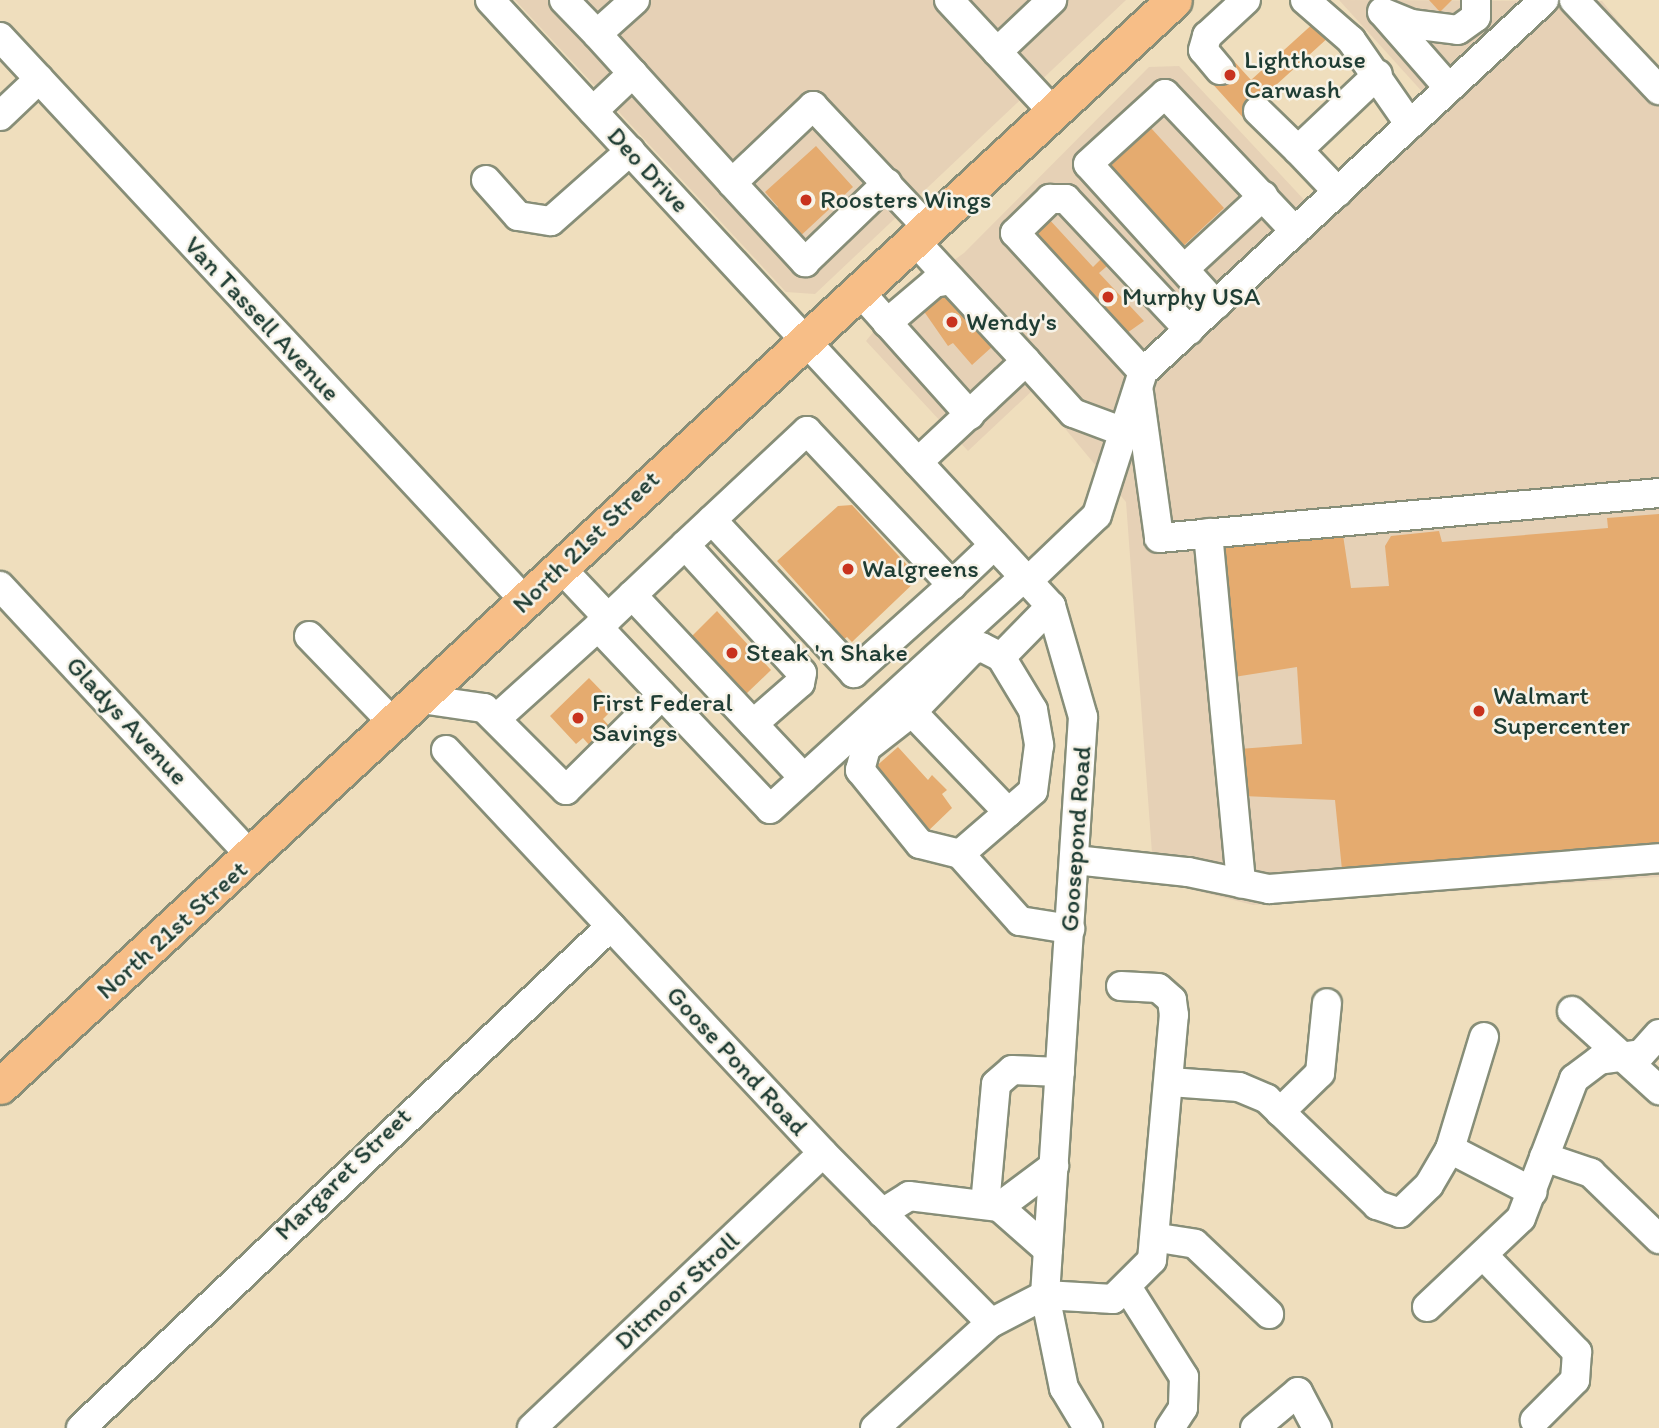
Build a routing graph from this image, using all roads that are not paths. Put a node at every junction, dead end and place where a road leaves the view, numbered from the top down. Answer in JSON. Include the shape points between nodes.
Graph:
{"nodes":[{"id":1,"x":490,"y":0,"type":"edge"},
{"id":2,"x":564,"y":0,"type":"edge"},
{"id":3,"x":635,"y":0,"type":"edge"},
{"id":4,"x":949,"y":0,"type":"edge"},
{"id":5,"x":1052,"y":0,"type":"edge"},
{"id":6,"x":1174,"y":0,"type":"edge"},
{"id":7,"x":1245,"y":0,"type":"edge"},
{"id":8,"x":1305,"y":0,"type":"edge"},
{"id":9,"x":1544,"y":0,"type":"edge"},
{"id":10,"x":1574,"y":0,"type":"edge"},
{"id":11,"x":1377,"y":6,"type":"edge"},
{"id":12,"x":1475,"y":10,"type":"edge"},
{"id":13,"x":597,"y":34,"type":"junction"},
{"id":14,"x":0,"y":37,"type":"edge"},
{"id":15,"x":997,"y":52,"type":"junction"},
{"id":16,"x":1220,"y":69,"type":"dead end"},
{"id":17,"x":633,"y":73,"type":"junction"},
{"id":18,"x":1378,"y":74,"type":"junction"},
{"id":19,"x":39,"y":79,"type":"junction"},
{"id":20,"x":1449,"y":88,"type":"junction"},
{"id":21,"x":1659,"y":90,"type":"edge"},
{"id":22,"x":593,"y":111,"type":"junction"},
{"id":23,"x":1258,"y":111,"type":"dead end"},
{"id":24,"x":1054,"y":113,"type":"junction"},
{"id":25,"x":0,"y":116,"type":"edge"},
{"id":26,"x":1410,"y":125,"type":"junction"},
{"id":27,"x":1298,"y":150,"type":"junction"},
{"id":28,"x":630,"y":151,"type":"junction"},
{"id":29,"x":486,"y":180,"type":"dead end"},
{"id":30,"x":732,"y":183,"type":"junction"},
{"id":31,"x":887,"y":183,"type":"junction"},
{"id":32,"x":1338,"y":192,"type":"junction"},
{"id":33,"x":1263,"y":196,"type":"junction"},
{"id":34,"x":1295,"y":231,"type":"junction"},
{"id":35,"x":922,"y":235,"type":"junction"},
{"id":36,"x":1184,"y":269,"type":"junction"},
{"id":37,"x":951,"y":280,"type":"junction"},
{"id":38,"x":860,"y":292,"type":"junction"},
{"id":39,"x":1216,"y":304,"type":"junction"},
{"id":40,"x":887,"y":323,"type":"junction"},
{"id":41,"x":1189,"y":330,"type":"junction"},
{"id":42,"x":806,"y":341,"type":"junction"},
{"id":43,"x":1026,"y":360,"type":"junction"},
{"id":44,"x":1141,"y":380,"type":"junction"},
{"id":45,"x":970,"y":415,"type":"junction"},
{"id":46,"x":1124,"y":432,"type":"junction"},
{"id":47,"x":918,"y":462,"type":"junction"},
{"id":48,"x":1659,"y":493,"type":"edge"},
{"id":49,"x":712,"y":520,"type":"junction"},
{"id":50,"x":1208,"y":533,"type":"junction"},
{"id":51,"x":685,"y":545,"type":"junction"},
{"id":52,"x":994,"y":545,"type":"junction"},
{"id":53,"x":560,"y":567,"type":"junction"},
{"id":54,"x":1026,"y":579,"type":"junction"},
{"id":55,"x":951,"y":585,"type":"junction"},
{"id":56,"x":0,"y":586,"type":"edge"},
{"id":57,"x":632,"y":595,"type":"junction"},
{"id":58,"x":525,"y":601,"type":"junction"},
{"id":59,"x":1051,"y":606,"type":"junction"},
{"id":60,"x":603,"y":622,"type":"junction"},
{"id":61,"x":309,"y":636,"type":"dead end"},
{"id":62,"x":1000,"y":657,"type":"junction"},
{"id":63,"x":662,"y":695,"type":"junction"},
{"id":64,"x":421,"y":699,"type":"junction"},
{"id":65,"x":912,"y":712,"type":"junction"},
{"id":66,"x":498,"y":717,"type":"junction"},
{"id":67,"x":394,"y":724,"type":"junction"},
{"id":68,"x":753,"y":724,"type":"junction"},
{"id":69,"x":446,"y":750,"type":"dead end"},
{"id":70,"x":804,"y":778,"type":"junction"},
{"id":71,"x":1008,"y":812,"type":"junction"},
{"id":72,"x":960,"y":854,"type":"junction"},
{"id":73,"x":253,"y":858,"type":"junction"},
{"id":74,"x":1659,"y":858,"type":"edge"},
{"id":75,"x":1075,"y":860,"type":"junction"},
{"id":76,"x":1241,"y":883,"type":"junction"},
{"id":77,"x":611,"y":926,"type":"junction"},
{"id":78,"x":1070,"y":929,"type":"junction"},
{"id":79,"x":1121,"y":986,"type":"dead end"},
{"id":80,"x":1327,"y":1003,"type":"dead end"},
{"id":81,"x":1572,"y":1011,"type":"dead end"},
{"id":82,"x":1659,"y":1034,"type":"edge"},
{"id":83,"x":1484,"y":1037,"type":"dead end"},
{"id":84,"x":1622,"y":1056,"type":"junction"},
{"id":85,"x":1060,"y":1072,"type":"junction"},
{"id":86,"x":1170,"y":1082,"type":"junction"},
{"id":87,"x":0,"y":1086,"type":"edge"},
{"id":88,"x":1659,"y":1090,"type":"edge"},
{"id":89,"x":1279,"y":1112,"type":"junction"},
{"id":90,"x":1450,"y":1149,"type":"junction"},
{"id":91,"x":822,"y":1153,"type":"junction"},
{"id":92,"x":1544,"y":1157,"type":"junction"},
{"id":93,"x":1054,"y":1166,"type":"junction"},
{"id":94,"x":1533,"y":1192,"type":"junction"},
{"id":95,"x":992,"y":1206,"type":"junction"},
{"id":96,"x":882,"y":1213,"type":"junction"},
{"id":97,"x":1158,"y":1238,"type":"junction"},
{"id":98,"x":1659,"y":1239,"type":"edge"},
{"id":99,"x":1048,"y":1251,"type":"junction"},
{"id":100,"x":1484,"y":1256,"type":"junction"},
{"id":101,"x":1129,"y":1290,"type":"junction"},
{"id":102,"x":1045,"y":1295,"type":"junction"},
{"id":103,"x":1427,"y":1307,"type":"dead end"},
{"id":104,"x":1269,"y":1314,"type":"dead end"},
{"id":105,"x":991,"y":1323,"type":"junction"},
{"id":106,"x":1535,"y":1420,"type":"dead end"},
{"id":107,"x":81,"y":1428,"type":"edge"},
{"id":108,"x":532,"y":1428,"type":"edge"},
{"id":109,"x":874,"y":1428,"type":"edge"},
{"id":110,"x":1088,"y":1428,"type":"edge"},
{"id":111,"x":1170,"y":1428,"type":"edge"},
{"id":112,"x":1255,"y":1428,"type":"edge"},
{"id":113,"x":1317,"y":1428,"type":"edge"}],
"edges":[{"from":1,"to":22,"type":"street","name":"Deo Drive"},
{"from":2,"to":13,"type":"street"},
{"from":3,"to":13,"type":"street"},
{"from":4,"to":15,"type":"street"},
{"from":5,"to":15,"type":"street"},
{"from":6,"to":24,"type":"main road","name":"North 21st Street"},
{"from":7,"to":16,"type":"street","via":[[1207,36],[1203,50]]},
{"from":8,"to":18,"type":"street"},
{"from":9,"to":20,"type":"street"},
{"from":10,"to":21,"type":"street"},
{"from":11,"to":12,"type":"street","via":[[1411,24],[1458,30]]},
{"from":11,"to":20,"type":"street"},
{"from":13,"to":17,"type":"street"},
{"from":14,"to":19,"type":"street","name":"Van Tassell Avenue"},
{"from":15,"to":24,"type":"street"},
{"from":17,"to":22,"type":"street"},
{"from":17,"to":30,"type":"street"},
{"from":18,"to":26,"type":"street"},
{"from":18,"to":27,"type":"street"},
{"from":19,"to":25,"type":"street"},
{"from":19,"to":58,"type":"street","name":"Van Tassell Avenue"},
{"from":20,"to":26,"type":"street"},
{"from":22,"to":28,"type":"street","name":"Deo Drive"},
{"from":23,"to":27,"type":"street"},
{"from":24,"to":35,"type":"main road","name":"North 21st Street"},
{"from":26,"to":32,"type":"street"},
{"from":27,"to":32,"type":"street"},
{"from":28,"to":29,"type":"street","via":[[551,221],[518,216]]},
{"from":28,"to":42,"type":"street","name":"Deo Drive"},
{"from":30,"to":31,"type":"street","via":[[813,106]]},
{"from":30,"to":31,"type":"street","via":[[805,262]]},
{"from":31,"to":35,"type":"street"},
{"from":32,"to":34,"type":"street"},
{"from":33,"to":34,"type":"street"},
{"from":33,"to":36,"type":"street"},
{"from":33,"to":36,"type":"street","via":[[1165,94],[1088,164]]},
{"from":34,"to":39,"type":"street"},
{"from":35,"to":37,"type":"street"},
{"from":35,"to":38,"type":"main road","name":"North 21st Street"},
{"from":36,"to":39,"type":"street"},
{"from":37,"to":40,"type":"street","via":[[934,283]]},
{"from":37,"to":43,"type":"street"},
{"from":38,"to":40,"type":"street"},
{"from":38,"to":42,"type":"main road","name":"North 21st Street"},
{"from":39,"to":41,"type":"street"},
{"from":40,"to":45,"type":"street"},
{"from":41,"to":44,"type":"street"},
{"from":41,"to":44,"type":"street","via":[[1066,199],[1050,199],[1014,233]]},
{"from":42,"to":47,"type":"street","name":"Goosepond Road"},
{"from":42,"to":53,"type":"main road","name":"North 21st Street"},
{"from":43,"to":45,"type":"street"},
{"from":43,"to":46,"type":"street","via":[[1073,412]]},
{"from":44,"to":46,"type":"street"},
{"from":44,"to":50,"type":"street","via":[[1159,538]]},
{"from":45,"to":47,"type":"street"},
{"from":46,"to":54,"type":"street","via":[[1097,515]]},
{"from":47,"to":52,"type":"street","name":"Goosepond Road"},
{"from":48,"to":50,"type":"street"},
{"from":49,"to":51,"type":"street"},
{"from":49,"to":55,"type":"street","via":[[854,673]]},
{"from":49,"to":55,"type":"street","via":[[807,431]]},
{"from":50,"to":76,"type":"street"},
{"from":51,"to":57,"type":"street"},
{"from":51,"to":68,"type":"street","via":[[802,673],[800,683]]},
{"from":52,"to":54,"type":"street","name":"Goosepond Road"},
{"from":52,"to":55,"type":"street"},
{"from":53,"to":58,"type":"main road","name":"North 21st Street"},
{"from":53,"to":60,"type":"street"},
{"from":54,"to":59,"type":"street","name":"Goosepond Road"},
{"from":54,"to":70,"type":"street"},
{"from":56,"to":73,"type":"street","name":"Gladys Avenue"},
{"from":57,"to":60,"type":"street"},
{"from":57,"to":68,"type":"street"},
{"from":58,"to":64,"type":"main road","name":"North 21st Street"},
{"from":59,"to":62,"type":"street"},
{"from":59,"to":75,"type":"street","name":"Goosepond Road","via":[[1083,717]]},
{"from":60,"to":63,"type":"street"},
{"from":60,"to":66,"type":"street"},
{"from":61,"to":67,"type":"street"},
{"from":62,"to":65,"type":"street","via":[[981,647],[971,651]]},
{"from":62,"to":71,"type":"street","via":[[1033,710],[1039,745],[1033,790]]},
{"from":63,"to":66,"type":"street","via":[[566,790]]},
{"from":63,"to":70,"type":"street","via":[[770,809]]},
{"from":64,"to":66,"type":"street","via":[[463,702]]},
{"from":64,"to":67,"type":"main road","name":"North 21st Street"},
{"from":65,"to":71,"type":"street"},
{"from":65,"to":72,"type":"street","via":[[866,748],[860,771],[920,844]]},
{"from":67,"to":73,"type":"main road","name":"North 21st Street"},
{"from":68,"to":70,"type":"street"},
{"from":69,"to":77,"type":"street","name":"Goose Pond Road"},
{"from":71,"to":72,"type":"street"},
{"from":72,"to":78,"type":"street","via":[[1020,921]]},
{"from":73,"to":87,"type":"main road","name":"North 21st Street"},
{"from":74,"to":76,"type":"street","via":[[1269,889]]},
{"from":75,"to":76,"type":"street"},
{"from":75,"to":78,"type":"street","name":"Goosepond Road"},
{"from":77,"to":91,"type":"street","name":"Goose Pond Road"},
{"from":77,"to":107,"type":"street","name":"Margaret Street"},
{"from":78,"to":85,"type":"street","name":"Goosepond Road"},
{"from":79,"to":86,"type":"street","via":[[1158,988],[1172,1000]]},
{"from":80,"to":89,"type":"street","via":[[1320,1073]]},
{"from":81,"to":84,"type":"street"},
{"from":82,"to":84,"type":"street","via":[[1641,1054]]},
{"from":83,"to":90,"type":"street"},
{"from":84,"to":88,"type":"street"},
{"from":84,"to":92,"type":"street","via":[[1599,1060],[1574,1079]]},
{"from":85,"to":93,"type":"street","name":"Goosepond Road"},
{"from":85,"to":95,"type":"street","via":[[1012,1070],[996,1084]]},
{"from":86,"to":89,"type":"street","via":[[1239,1087]]},
{"from":86,"to":97,"type":"street"},
{"from":89,"to":90,"type":"street","via":[[1387,1211],[1400,1213],[1413,1204]]},
{"from":90,"to":94,"type":"street"},
{"from":91,"to":96,"type":"street","name":"Goose Pond Road"},
{"from":91,"to":108,"type":"street","name":"Ditmoor Stroll"},
{"from":92,"to":94,"type":"street"},
{"from":92,"to":98,"type":"street","via":[[1591,1173]]},
{"from":93,"to":95,"type":"street"},
{"from":93,"to":99,"type":"street","name":"Goosepond Road"},
{"from":94,"to":100,"type":"street","via":[[1521,1218]]},
{"from":95,"to":96,"type":"street","via":[[909,1196]]},
{"from":95,"to":99,"type":"street"},
{"from":96,"to":105,"type":"street","name":"Goose Pond Road"},
{"from":97,"to":101,"type":"street","via":[[1146,1271]]},
{"from":97,"to":104,"type":"street","via":[[1195,1244]]},
{"from":99,"to":102,"type":"street","name":"Goosepond Road"},
{"from":100,"to":103,"type":"street"},
{"from":100,"to":106,"type":"street","via":[[1577,1352],[1575,1380]]},
{"from":101,"to":102,"type":"street","via":[[1113,1299]]},
{"from":101,"to":111,"type":"street","via":[[1184,1377],[1184,1409]]},
{"from":102,"to":105,"type":"street"},
{"from":102,"to":110,"type":"street","name":"Goosepond Road","via":[[1061,1378]]},
{"from":105,"to":109,"type":"street"},
{"from":112,"to":113,"type":"street","via":[[1297,1392]]}]}
